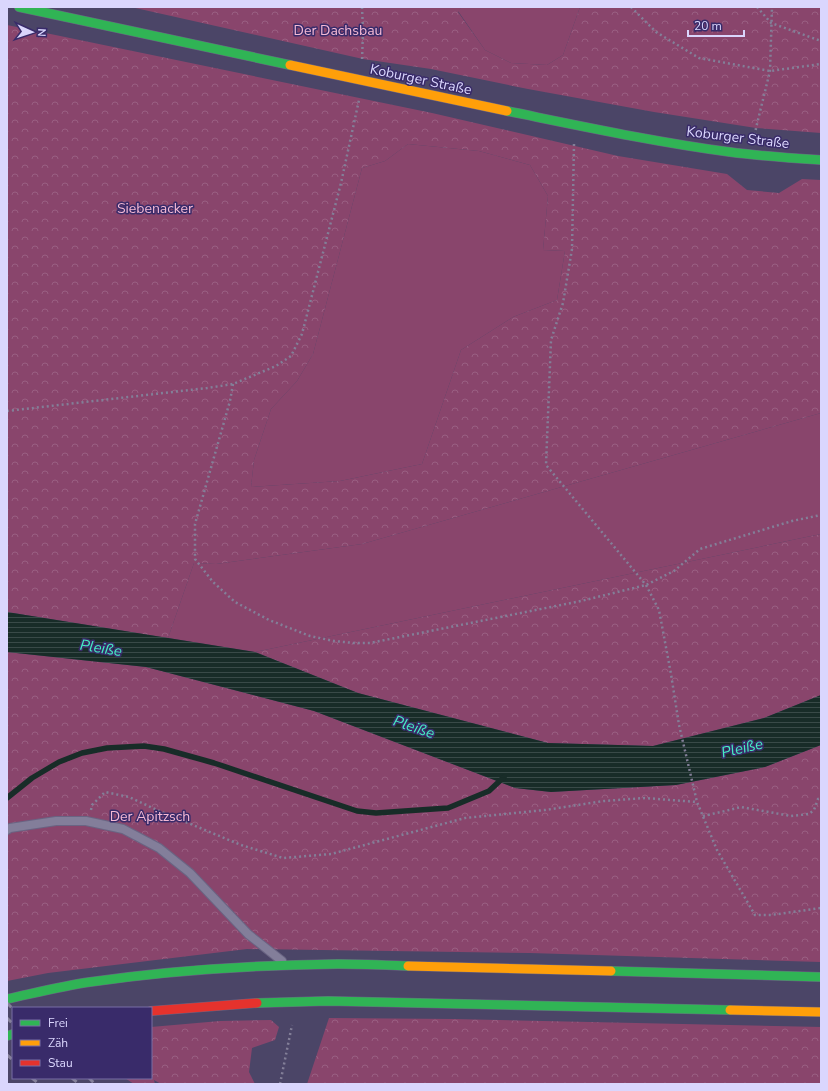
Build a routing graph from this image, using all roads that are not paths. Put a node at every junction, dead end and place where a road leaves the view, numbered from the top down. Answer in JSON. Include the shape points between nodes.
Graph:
{"nodes":[{"id":1,"x":19,"y":7,"type":"edge"},
{"id":2,"x":821,"y":160,"type":"edge"},
{"id":3,"x":7,"y":830,"type":"edge"},
{"id":4,"x":288,"y":965,"type":"junction"},
{"id":5,"x":821,"y":977,"type":"edge"},
{"id":6,"x":7,"y":999,"type":"edge"},
{"id":7,"x":152,"y":1011,"type":"edge"},
{"id":8,"x":821,"y":1012,"type":"edge"}],
"edges":[{"from":1,"to":2,"type":"main road","name":"Koburger Straße","via":[[658,142],[754,155]]},
{"from":3,"to":4,"type":"lane","via":[[56,821],[86,821],[123,829],[159,848],[190,873],[248,934]]},
{"from":4,"to":5,"type":"main road","via":[[340,964]]},
{"from":4,"to":6,"type":"main road","via":[[188,971],[107,980]]},
{"from":7,"to":8,"type":"main road","via":[[328,1001]]}]}
